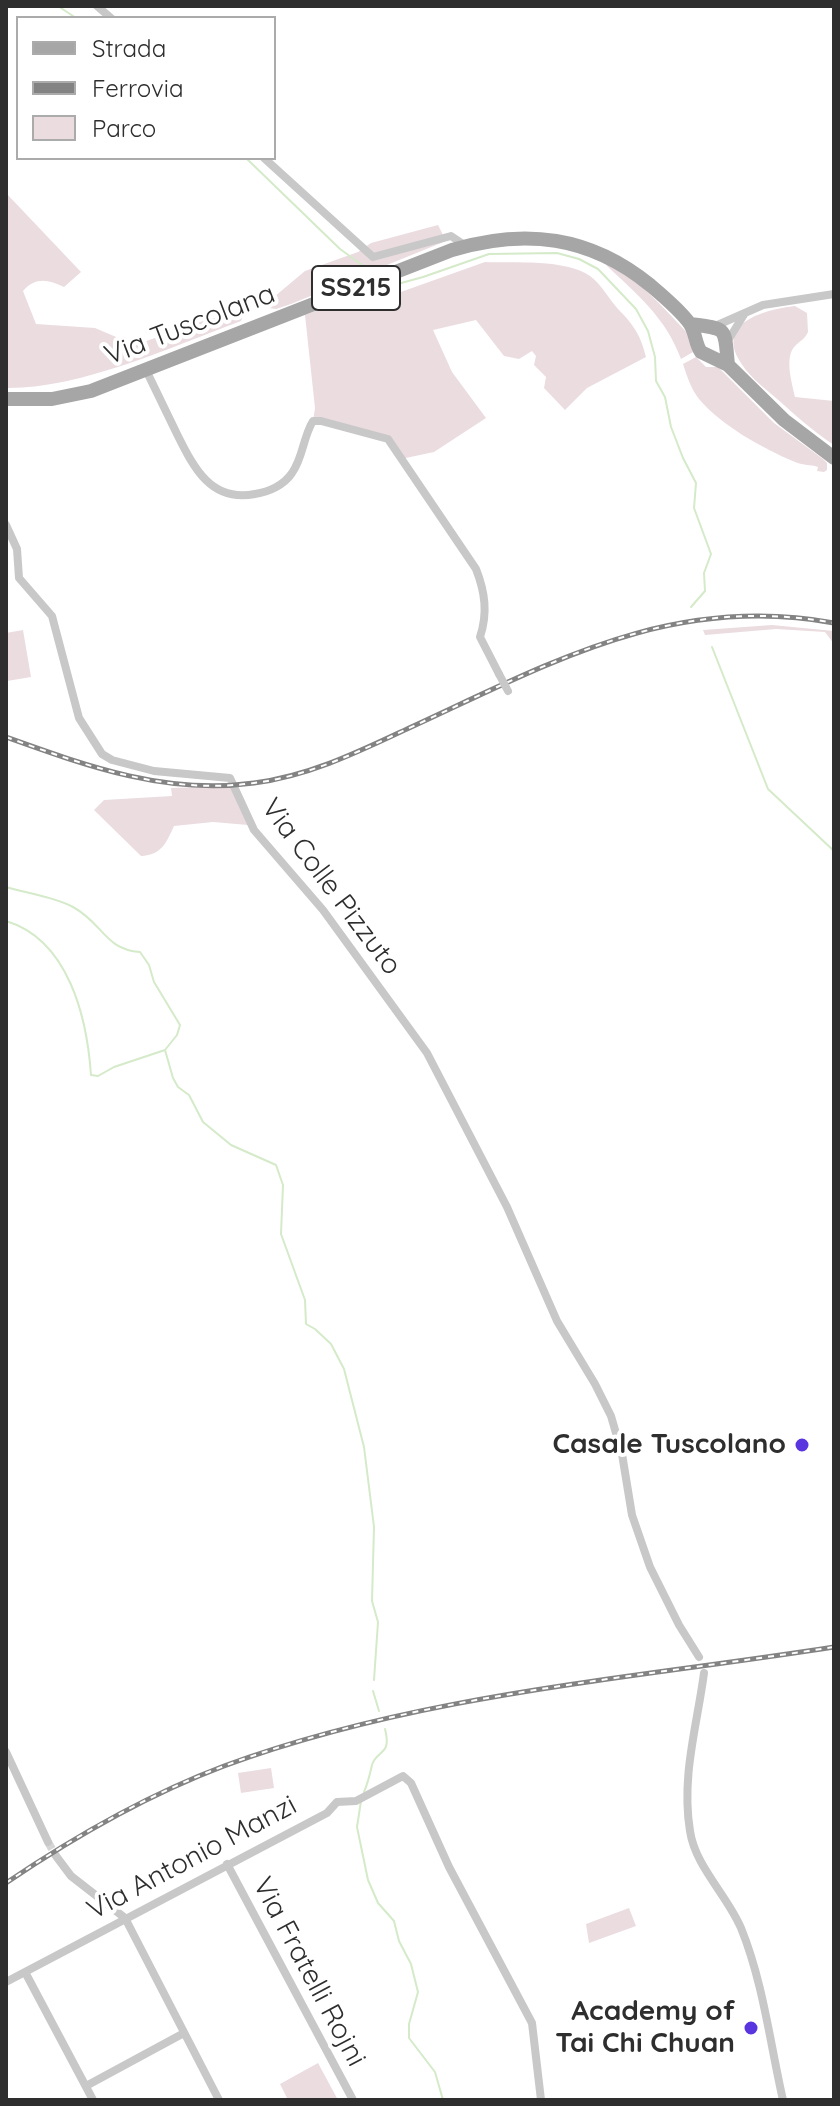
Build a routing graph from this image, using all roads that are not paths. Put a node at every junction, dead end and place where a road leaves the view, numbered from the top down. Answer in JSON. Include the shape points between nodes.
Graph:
{"nodes":[{"id":1,"x":266,"y":160,"type":"edge"},
{"id":2,"x":466,"y":246,"type":"junction"},
{"id":3,"x":834,"y":294,"type":"edge"},
{"id":4,"x":746,"y":313,"type":"junction"},
{"id":5,"x":690,"y":324,"type":"junction"},
{"id":6,"x":711,"y":327,"type":"junction"},
{"id":7,"x":697,"y":339,"type":"junction"},
{"id":8,"x":726,"y":344,"type":"junction"},
{"id":9,"x":709,"y":356,"type":"junction"},
{"id":10,"x":728,"y":365,"type":"junction"},
{"id":11,"x":146,"y":370,"type":"junction"},
{"id":12,"x":6,"y":399,"type":"edge"},
{"id":13,"x":834,"y":458,"type":"edge"},
{"id":14,"x":6,"y":525,"type":"edge"},
{"id":15,"x":508,"y":691,"type":"dead end"},
{"id":16,"x":699,"y":1657,"type":"dead end"},
{"id":17,"x":704,"y":1673,"type":"dead end"},
{"id":18,"x":6,"y":1752,"type":"edge"},
{"id":19,"x":48,"y":1842,"type":"tunnel mouth"},
{"id":20,"x":56,"y":1856,"type":"tunnel mouth"},
{"id":21,"x":227,"y":1864,"type":"junction"},
{"id":22,"x":125,"y":1918,"type":"junction"},
{"id":23,"x":25,"y":1972,"type":"junction"},
{"id":24,"x":6,"y":1982,"type":"edge"},
{"id":25,"x":184,"y":2033,"type":"junction"},
{"id":26,"x":86,"y":2086,"type":"junction"},
{"id":27,"x":93,"y":2100,"type":"edge"},
{"id":28,"x":219,"y":2100,"type":"edge"},
{"id":29,"x":353,"y":2100,"type":"edge"},
{"id":30,"x":541,"y":2100,"type":"edge"},
{"id":31,"x":783,"y":2100,"type":"edge"}],
"edges":[{"from":1,"to":2,"type":"street","via":[[373,257],[451,236]]},
{"from":2,"to":5,"type":"main road","name":"Via Tuscolana","number":"SS215","via":[[528,238],[587,248],[635,272]]},
{"from":2,"to":11,"type":"main road","name":"Via Tuscolana","number":"SS215"},
{"from":3,"to":4,"type":"street","via":[[765,304]]},
{"from":4,"to":6,"type":"street"},
{"from":4,"to":8,"type":"street"},
{"from":5,"to":6,"type":"main road"},
{"from":5,"to":7,"type":"main road"},
{"from":6,"to":7,"type":"main road"},
{"from":6,"to":8,"type":"main road","via":[[722,332]]},
{"from":7,"to":9,"type":"main road","via":[[699,350]]},
{"from":8,"to":9,"type":"main road","via":[[718,355]]},
{"from":8,"to":10,"type":"main road"},
{"from":9,"to":10,"type":"main road"},
{"from":10,"to":13,"type":"main road","via":[[791,427]]},
{"from":11,"to":12,"type":"main road","name":"Via Tuscolana","number":"SS215","via":[[69,396]]},
{"from":11,"to":15,"type":"street","bridge":true,"via":[[196,471],[209,485],[229,494],[264,492],[288,478],[313,421],[388,439],[476,569],[484,589],[480,637]]},
{"from":14,"to":16,"type":"street","name":"Via Colle Pizzuto","via":[[16,547],[21,582],[52,616],[79,718],[95,744],[106,757],[128,765],[232,781],[254,830],[323,910],[424,1049],[507,1207],[557,1321],[613,1421],[640,1539],[661,1591]]},
{"from":17,"to":31,"type":"street","via":[[690,1755],[690,1832],[748,1948]]},
{"from":18,"to":19,"type":"street"},
{"from":20,"to":22,"type":"street","via":[[75,1881]]},
{"from":21,"to":22,"type":"street","name":"Via Antonio Manzi"},
{"from":21,"to":29,"type":"street","name":"Via Fratelli Rojni"},
{"from":21,"to":30,"type":"street","name":"Via Antonio Manzi","via":[[327,1813],[337,1802],[360,1799],[407,1777],[526,2009],[535,2039]]},
{"from":22,"to":23,"type":"street","name":"Via Antonio Manzi"},
{"from":22,"to":25,"type":"street"},
{"from":23,"to":24,"type":"street","name":"Via Antonio Manzi"},
{"from":23,"to":26,"type":"street"},
{"from":25,"to":26,"type":"street"},
{"from":25,"to":28,"type":"street"},
{"from":26,"to":27,"type":"street"}]}
